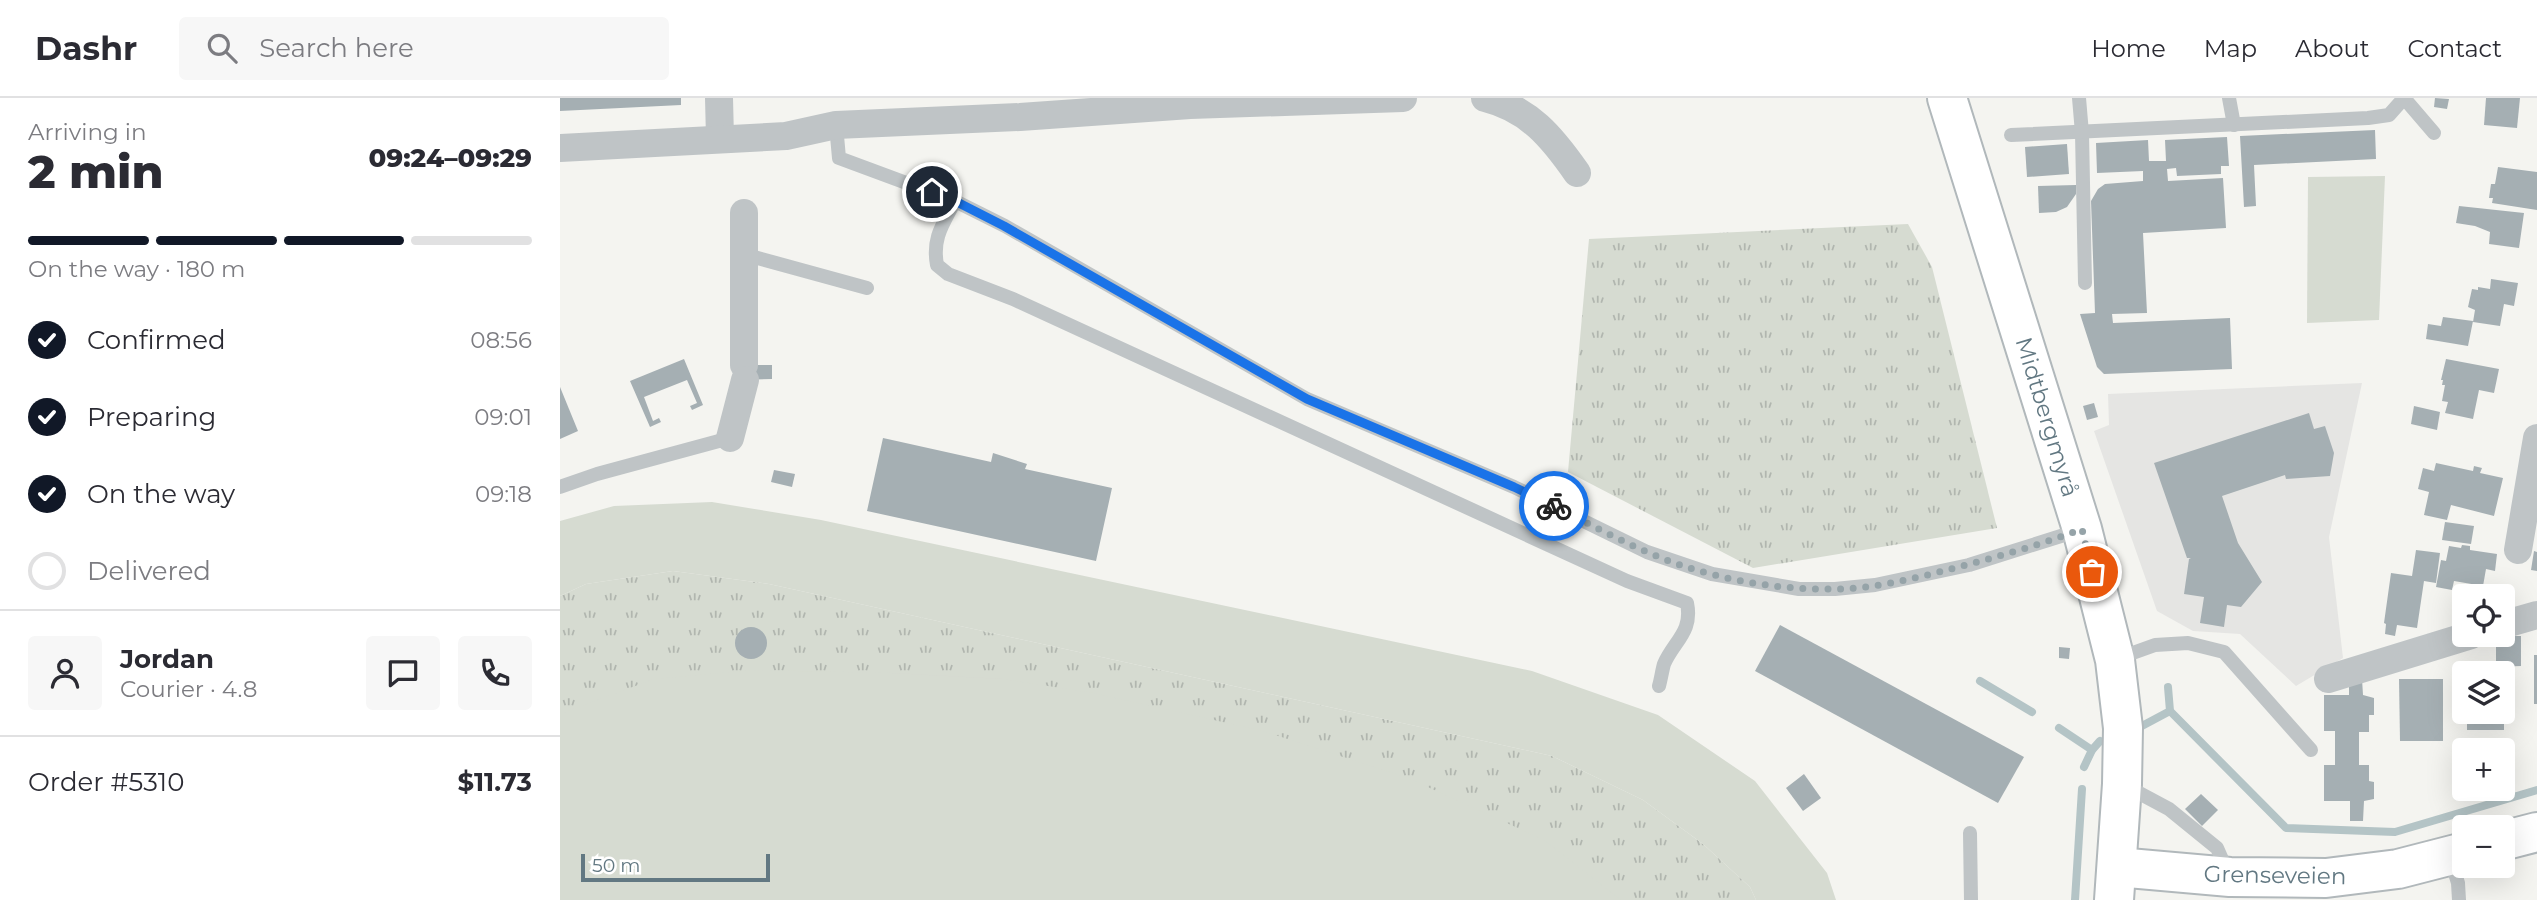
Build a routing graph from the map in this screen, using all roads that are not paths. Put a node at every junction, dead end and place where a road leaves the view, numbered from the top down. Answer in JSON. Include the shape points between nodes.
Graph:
{"nodes":[{"id":1,"x":719,"y":98,"type":"edge"},
{"id":2,"x":1403,"y":98,"type":"edge"},
{"id":3,"x":2079,"y":98,"type":"edge"},
{"id":4,"x":2230,"y":98,"type":"edge"},
{"id":5,"x":2404,"y":98,"type":"edge"},
{"id":6,"x":1493,"y":99,"type":"edge"},
{"id":7,"x":1951,"y":99,"type":"edge"},
{"id":8,"x":1190,"y":102,"type":"edge"},
{"id":9,"x":1019,"y":108,"type":"edge"},
{"id":10,"x":836,"y":125,"type":"junction"},
{"id":11,"x":2234,"y":125,"type":"junction"},
{"id":12,"x":2082,"y":133,"type":"junction"},
{"id":13,"x":2434,"y":133,"type":"dead end"},
{"id":14,"x":2011,"y":135,"type":"dead end"},
{"id":15,"x":720,"y":138,"type":"junction"},
{"id":16,"x":560,"y":148,"type":"edge"},
{"id":17,"x":1577,"y":173,"type":"dead end"},
{"id":18,"x":955,"y":201,"type":"junction"},
{"id":19,"x":744,"y":213,"type":"dead end"},
{"id":20,"x":743,"y":254,"type":"junction"},
{"id":21,"x":2085,"y":283,"type":"dead end"},
{"id":22,"x":867,"y":288,"type":"dead end"},
{"id":23,"x":730,"y":438,"type":"joint"},
{"id":24,"x":2537,"y":438,"type":"edge"},
{"id":25,"x":2535,"y":469,"type":"edge"},
{"id":26,"x":560,"y":487,"type":"edge"},
{"id":27,"x":2082,"y":529,"type":"junction"},
{"id":28,"x":2518,"y":550,"type":"dead end"},
{"id":29,"x":2537,"y":615,"type":"edge"},
{"id":30,"x":2515,"y":621,"type":"edge"},
{"id":31,"x":2452,"y":641,"type":"edge"},
{"id":32,"x":2115,"y":660,"type":"junction"},
{"id":33,"x":2328,"y":679,"type":"dead end"},
{"id":34,"x":1659,"y":686,"type":"dead end"},
{"id":35,"x":2311,"y":750,"type":"dead end"},
{"id":36,"x":2122,"y":784,"type":"junction"},
{"id":37,"x":2537,"y":832,"type":"edge"},
{"id":38,"x":1970,"y":833,"type":"dead end"},
{"id":39,"x":2515,"y":838,"type":"edge"},
{"id":40,"x":2452,"y":855,"type":"edge"},
{"id":41,"x":2230,"y":877,"type":"junction"},
{"id":42,"x":2458,"y":878,"type":"edge"},
{"id":43,"x":2115,"y":884,"type":"edge"},
{"id":44,"x":1970,"y":900,"type":"edge"},
{"id":45,"x":2459,"y":900,"type":"edge"}],
"edges":[{"from":1,"to":15,"type":"street"},
{"from":2,"to":8,"type":"street"},
{"from":3,"to":12,"type":"lane"},
{"from":4,"to":11,"type":"lane"},
{"from":5,"to":11,"type":"lane","via":[[2389,115]]},
{"from":5,"to":13,"type":"lane"},
{"from":6,"to":17,"type":"street","via":[[1536,122]]},
{"from":7,"to":27,"type":"street","name":"Midtbergmyrå"},
{"from":8,"to":9,"type":"street"},
{"from":9,"to":10,"type":"street"},
{"from":10,"to":15,"type":"street","via":[[786,135]]},
{"from":10,"to":18,"type":"lane","via":[[839,158]]},
{"from":11,"to":12,"type":"lane"},
{"from":12,"to":14,"type":"lane"},
{"from":12,"to":21,"type":"lane"},
{"from":15,"to":16,"type":"street"},
{"from":18,"to":27,"type":"lane","via":[[1307,399],[1514,487],[1647,552],[1701,571],[1799,589],[1875,585],[1969,565]]},
{"from":18,"to":34,"type":"lane","via":[[934,250],[937,265],[947,274],[1013,299],[1627,581],[1688,603],[1686,629],[1665,664]]},
{"from":19,"to":20,"type":"street"},
{"from":20,"to":22,"type":"lane"},
{"from":20,"to":23,"type":"street","via":[[745,373]]},
{"from":23,"to":26,"type":"lane"},
{"from":24,"to":25,"type":"street"},
{"from":25,"to":28,"type":"street"},
{"from":27,"to":32,"type":"street","name":"Midtbergmyrå"},
{"from":29,"to":30,"type":"street"},
{"from":31,"to":33,"type":"street"},
{"from":32,"to":35,"type":"lane","via":[[2155,645],[2188,643],[2224,652]]},
{"from":32,"to":36,"type":"street","name":"Midtbergmyrå","via":[[2123,728]]},
{"from":36,"to":41,"type":"lane","via":[[2169,809],[2217,848]]},
{"from":36,"to":43,"type":"street","name":"Midtbergmyrå"},
{"from":37,"to":39,"type":"street"},
{"from":38,"to":44,"type":"lane"},
{"from":40,"to":41,"type":"street","name":"Grenseveien","via":[[2360,875]]},
{"from":41,"to":43,"type":"street","name":"Grenseveien"},
{"from":42,"to":45,"type":"lane"}]}
